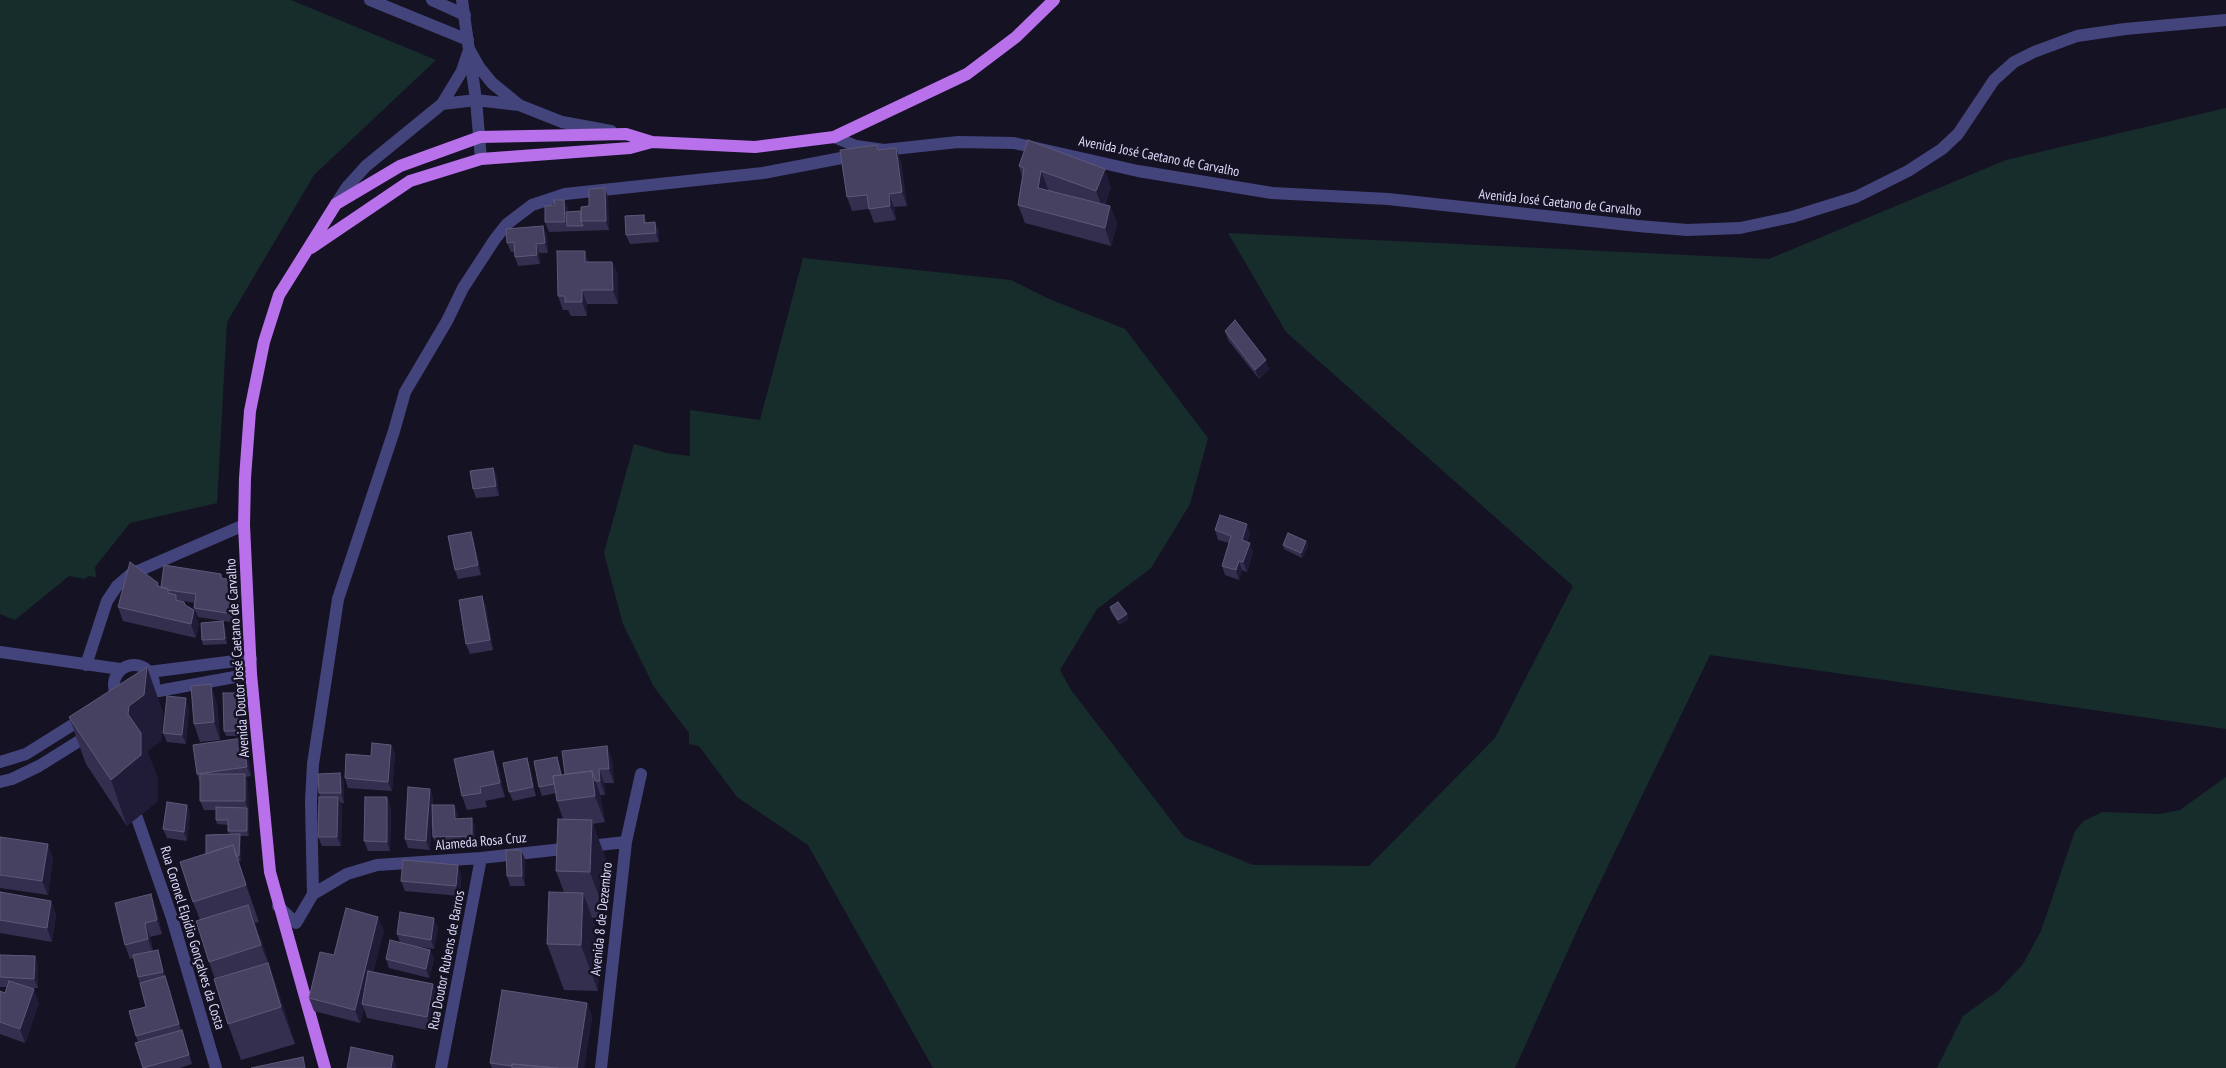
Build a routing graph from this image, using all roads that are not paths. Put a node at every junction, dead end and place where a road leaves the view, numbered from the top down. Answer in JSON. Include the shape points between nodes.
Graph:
{"nodes":[{"id":1,"x":370,"y":0,"type":"edge"},
{"id":2,"x":432,"y":0,"type":"edge"},
{"id":3,"x":462,"y":0,"type":"edge"},
{"id":4,"x":1054,"y":0,"type":"edge"},
{"id":5,"x":465,"y":14,"type":"junction"},
{"id":6,"x":2226,"y":20,"type":"edge"},
{"id":7,"x":469,"y":44,"type":"junction"},
{"id":8,"x":476,"y":100,"type":"junction"},
{"id":9,"x":442,"y":104,"type":"junction"},
{"id":10,"x":519,"y":105,"type":"junction"},
{"id":11,"x":626,"y":134,"type":"junction"},
{"id":12,"x":480,"y":137,"type":"junction"},
{"id":13,"x":834,"y":138,"type":"junction"},
{"id":14,"x":652,"y":142,"type":"junction"},
{"id":15,"x":884,"y":150,"type":"junction"},
{"id":16,"x":481,"y":159,"type":"junction"},
{"id":17,"x":336,"y":204,"type":"junction"},
{"id":18,"x":307,"y":250,"type":"junction"},
{"id":19,"x":244,"y":525,"type":"junction"},
{"id":20,"x":0,"y":652,"type":"edge"},
{"id":21,"x":252,"y":659,"type":"junction"},
{"id":22,"x":86,"y":665,"type":"junction"},
{"id":23,"x":120,"y":669,"type":"junction"},
{"id":24,"x":149,"y":672,"type":"junction"},
{"id":25,"x":251,"y":674,"type":"junction"},
{"id":26,"x":153,"y":692,"type":"junction"},
{"id":27,"x":136,"y":705,"type":"junction"},
{"id":28,"x":92,"y":712,"type":"edge"},
{"id":29,"x":122,"y":714,"type":"edge"},
{"id":30,"x":102,"y":727,"type":"edge"},
{"id":31,"x":0,"y":762,"type":"edge"},
{"id":32,"x":641,"y":774,"type":"dead end"},
{"id":33,"x":0,"y":782,"type":"edge"},
{"id":34,"x":138,"y":818,"type":"dead end"},
{"id":35,"x":626,"y":842,"type":"junction"},
{"id":36,"x":482,"y":858,"type":"junction"},
{"id":37,"x":313,"y":894,"type":"junction"},
{"id":38,"x":278,"y":906,"type":"junction"},
{"id":39,"x":216,"y":1068,"type":"edge"},
{"id":40,"x":325,"y":1068,"type":"edge"},
{"id":41,"x":441,"y":1068,"type":"edge"},
{"id":42,"x":601,"y":1068,"type":"edge"}],
"edges":[{"from":1,"to":7,"type":"street"},
{"from":2,"to":5,"type":"street"},
{"from":3,"to":5,"type":"street"},
{"from":4,"to":13,"type":"main road","name":"Avenida Doutor José Caetano de Carvalho","via":[[1016,37],[967,74]]},
{"from":5,"to":7,"type":"street"},
{"from":6,"to":15,"type":"street","name":"Avenida José Caetano de Carvalho","via":[[2087,35],[2034,52],[2014,62],[1994,80],[1958,134],[1942,149],[1908,171],[1856,197],[1792,217],[1740,228],[1687,230],[1388,199],[1272,193],[1138,171],[1014,143],[958,142]]},
{"from":7,"to":8,"type":"street"},
{"from":7,"to":9,"type":"street","via":[[462,71]]},
{"from":7,"to":10,"type":"street","via":[[479,67],[492,83]]},
{"from":8,"to":9,"type":"street"},
{"from":8,"to":10,"type":"street"},
{"from":8,"to":12,"type":"street"},
{"from":9,"to":17,"type":"street","via":[[356,176]]},
{"from":10,"to":11,"type":"street","via":[[562,122]]},
{"from":11,"to":12,"type":"main road","name":"Avenida Doutor José Caetano de Carvalho"},
{"from":11,"to":14,"type":"main road","name":"Avenida Doutor José Caetano de Carvalho"},
{"from":12,"to":16,"type":"street"},
{"from":12,"to":17,"type":"main road","name":"Avenida Doutor José Caetano de Carvalho","via":[[400,166]]},
{"from":13,"to":14,"type":"main road","name":"Avenida Doutor José Caetano de Carvalho","via":[[755,147]]},
{"from":13,"to":15,"type":"street","name":"Avenida José Caetano de Carvalho","via":[[856,146]]},
{"from":14,"to":16,"type":"main road","name":"Avenida Doutor José Caetano de Carvalho","via":[[630,148]]},
{"from":15,"to":37,"type":"street","via":[[763,173],[565,194],[532,205],[507,224],[495,239],[405,392],[338,599],[314,764],[311,801]]},
{"from":16,"to":18,"type":"main road","name":"Avenida Doutor José Caetano de Carvalho","via":[[410,181]]},
{"from":17,"to":18,"type":"main road","name":"Avenida Doutor José Caetano de Carvalho"},
{"from":18,"to":19,"type":"main road","name":"Avenida Doutor José Caetano de Carvalho","via":[[279,295],[264,342],[250,411]]},
{"from":19,"to":21,"type":"main road","name":"Avenida Doutor José Caetano de Carvalho"},
{"from":19,"to":22,"type":"street","via":[[131,574],[117,586],[108,601]]},
{"from":20,"to":22,"type":"street"},
{"from":21,"to":24,"type":"street"},
{"from":21,"to":25,"type":"main road","name":"Avenida Doutor José Caetano de Carvalho"},
{"from":22,"to":23,"type":"street"},
{"from":23,"to":24,"type":"street","via":[[136,664]]},
{"from":23,"to":27,"type":"street","via":[[112,698]]},
{"from":24,"to":26,"type":"street","via":[[154,682]]},
{"from":25,"to":26,"type":"street"},
{"from":25,"to":38,"type":"main road","name":"Avenida Doutor José Caetano de Carvalho","via":[[270,872]]},
{"from":26,"to":27,"type":"street","via":[[146,701]]},
{"from":27,"to":29,"type":"street"},
{"from":28,"to":31,"type":"street","via":[[26,754]]},
{"from":30,"to":33,"type":"street","via":[[39,766]]},
{"from":32,"to":35,"type":"street","name":"Avenida 8 de Dezembro"},
{"from":34,"to":39,"type":"street","name":"Rua Coronel Elpídio Gonçalves da Costa","via":[[172,918]]},
{"from":35,"to":36,"type":"street","name":"Alameda Rosa Cruz"},
{"from":35,"to":42,"type":"street","name":"Avenida 8 de Dezembro"},
{"from":36,"to":37,"type":"street","name":"Alameda Rosa Cruz","via":[[377,865],[347,874]]},
{"from":36,"to":41,"type":"street","name":"Rua Doutor Rubens de Barros"},
{"from":37,"to":38,"type":"street","name":"Alameda Rosa Cruz","via":[[296,923]]},
{"from":38,"to":40,"type":"main road","name":"Avenida Doutor José Caetano de Carvalho"}]}
